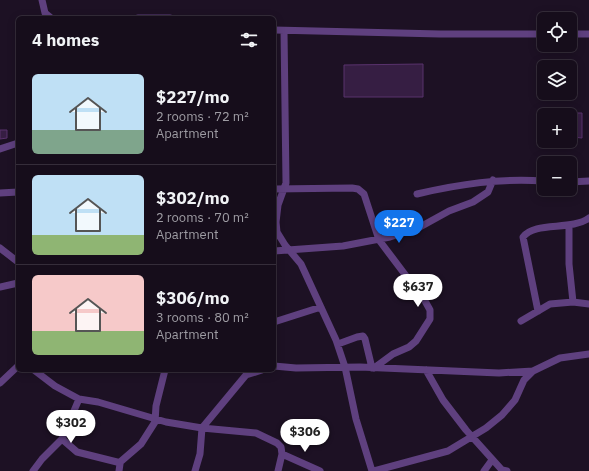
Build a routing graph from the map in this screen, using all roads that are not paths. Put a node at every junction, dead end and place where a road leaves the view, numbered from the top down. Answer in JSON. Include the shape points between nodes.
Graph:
{"nodes":[{"id":1,"x":42,"y":0,"type":"edge"},
{"id":2,"x":49,"y":16,"type":"edge"},
{"id":3,"x":276,"y":30,"type":"edge"},
{"id":4,"x":284,"y":31,"type":"junction"},
{"id":5,"x":537,"y":34,"type":"edge"},
{"id":6,"x":577,"y":34,"type":"edge"},
{"id":7,"x":589,"y":34,"type":"edge"},
{"id":8,"x":16,"y":144,"type":"edge"},
{"id":9,"x":0,"y":149,"type":"edge"},
{"id":10,"x":493,"y":180,"type":"junction"},
{"id":11,"x":537,"y":181,"type":"edge"},
{"id":12,"x":577,"y":182,"type":"edge"},
{"id":13,"x":589,"y":182,"type":"edge"},
{"id":14,"x":285,"y":188,"type":"junction"},
{"id":15,"x":276,"y":189,"type":"edge"},
{"id":16,"x":16,"y":192,"type":"edge"},
{"id":17,"x":0,"y":193,"type":"edge"},
{"id":18,"x":417,"y":194,"type":"dead end"},
{"id":19,"x":589,"y":218,"type":"edge"},
{"id":20,"x":569,"y":226,"type":"junction"},
{"id":21,"x":379,"y":240,"type":"junction"},
{"id":22,"x":0,"y":248,"type":"edge"},
{"id":23,"x":291,"y":250,"type":"junction"},
{"id":24,"x":276,"y":251,"type":"edge"},
{"id":25,"x":16,"y":260,"type":"edge"},
{"id":26,"x":16,"y":283,"type":"edge"},
{"id":27,"x":0,"y":287,"type":"edge"},
{"id":28,"x":573,"y":302,"type":"junction"},
{"id":29,"x":589,"y":304,"type":"edge"},
{"id":30,"x":321,"y":307,"type":"junction"},
{"id":31,"x":538,"y":311,"type":"junction"},
{"id":32,"x":276,"y":321,"type":"edge"},
{"id":33,"x":521,"y":321,"type":"dead end"},
{"id":34,"x":338,"y":344,"type":"junction"},
{"id":35,"x":589,"y":354,"type":"edge"},
{"id":36,"x":276,"y":367,"type":"edge"},
{"id":37,"x":345,"y":367,"type":"junction"},
{"id":38,"x":16,"y":368,"type":"edge"},
{"id":39,"x":373,"y":368,"type":"junction"},
{"id":40,"x":426,"y":370,"type":"junction"},
{"id":41,"x":533,"y":371,"type":"junction"},
{"id":42,"x":37,"y":372,"type":"edge"},
{"id":43,"x":164,"y":372,"type":"edge"},
{"id":44,"x":256,"y":372,"type":"edge"},
{"id":45,"x":0,"y":383,"type":"edge"},
{"id":46,"x":79,"y":399,"type":"junction"},
{"id":47,"x":156,"y":419,"type":"junction"},
{"id":48,"x":202,"y":428,"type":"junction"},
{"id":49,"x":470,"y":437,"type":"junction"},
{"id":50,"x":62,"y":439,"type":"junction"},
{"id":51,"x":282,"y":454,"type":"junction"},
{"id":52,"x":492,"y":460,"type":"junction"},
{"id":53,"x":119,"y":467,"type":"edge"},
{"id":54,"x":33,"y":471,"type":"edge"},
{"id":55,"x":195,"y":471,"type":"edge"},
{"id":56,"x":278,"y":471,"type":"edge"},
{"id":57,"x":320,"y":471,"type":"edge"},
{"id":58,"x":373,"y":471,"type":"edge"},
{"id":59,"x":484,"y":471,"type":"edge"},
{"id":60,"x":507,"y":471,"type":"edge"}],
"edges":[{"from":1,"to":2,"type":"street","via":[[45,13]]},
{"from":3,"to":4,"type":"street"},
{"from":4,"to":5,"type":"street"},
{"from":4,"to":14,"type":"street"},
{"from":6,"to":7,"type":"street"},
{"from":8,"to":9,"type":"street"},
{"from":10,"to":11,"type":"street"},
{"from":10,"to":18,"type":"street"},
{"from":10,"to":21,"type":"street","via":[[488,192],[470,203],[448,210],[418,228]]},
{"from":12,"to":13,"type":"street"},
{"from":14,"to":15,"type":"street"},
{"from":14,"to":21,"type":"street","via":[[360,190],[366,197]]},
{"from":14,"to":23,"type":"street","via":[[278,205],[276,227],[280,238]]},
{"from":16,"to":17,"type":"street"},
{"from":19,"to":20,"type":"street"},
{"from":20,"to":28,"type":"street","via":[[568,264]]},
{"from":20,"to":31,"type":"street","via":[[542,228],[523,237]]},
{"from":21,"to":23,"type":"street"},
{"from":21,"to":39,"type":"street","via":[[421,295],[431,314],[413,344]]},
{"from":22,"to":25,"type":"street"},
{"from":23,"to":24,"type":"street"},
{"from":23,"to":30,"type":"street","via":[[301,264]]},
{"from":26,"to":27,"type":"street"},
{"from":28,"to":29,"type":"street"},
{"from":28,"to":31,"type":"street","via":[[550,304]]},
{"from":30,"to":32,"type":"street"},
{"from":30,"to":34,"type":"street"},
{"from":31,"to":33,"type":"street"},
{"from":34,"to":37,"type":"street"},
{"from":34,"to":39,"type":"street","via":[[363,336]]},
{"from":35,"to":41,"type":"street","via":[[560,358]]},
{"from":36,"to":37,"type":"street"},
{"from":37,"to":39,"type":"street"},
{"from":37,"to":58,"type":"street","via":[[354,413]]},
{"from":38,"to":45,"type":"street"},
{"from":39,"to":40,"type":"street"},
{"from":40,"to":41,"type":"street","via":[[485,374]]},
{"from":40,"to":49,"type":"street","via":[[443,400]]},
{"from":41,"to":49,"type":"street","via":[[524,380],[514,400],[502,415]]},
{"from":42,"to":46,"type":"street"},
{"from":43,"to":47,"type":"street","via":[[156,406]]},
{"from":44,"to":48,"type":"street","via":[[246,375]]},
{"from":46,"to":47,"type":"street"},
{"from":46,"to":50,"type":"street"},
{"from":47,"to":48,"type":"street"},
{"from":47,"to":53,"type":"street","via":[[144,440]]},
{"from":48,"to":51,"type":"street","via":[[256,433],[279,444]]},
{"from":48,"to":55,"type":"street","via":[[200,454]]},
{"from":49,"to":52,"type":"street"},
{"from":49,"to":58,"type":"street","via":[[444,452]]},
{"from":50,"to":53,"type":"street","via":[[77,452]]},
{"from":50,"to":54,"type":"street"},
{"from":51,"to":56,"type":"street"},
{"from":51,"to":57,"type":"street"},
{"from":52,"to":59,"type":"street"},
{"from":52,"to":60,"type":"street","via":[[502,470]]}]}
